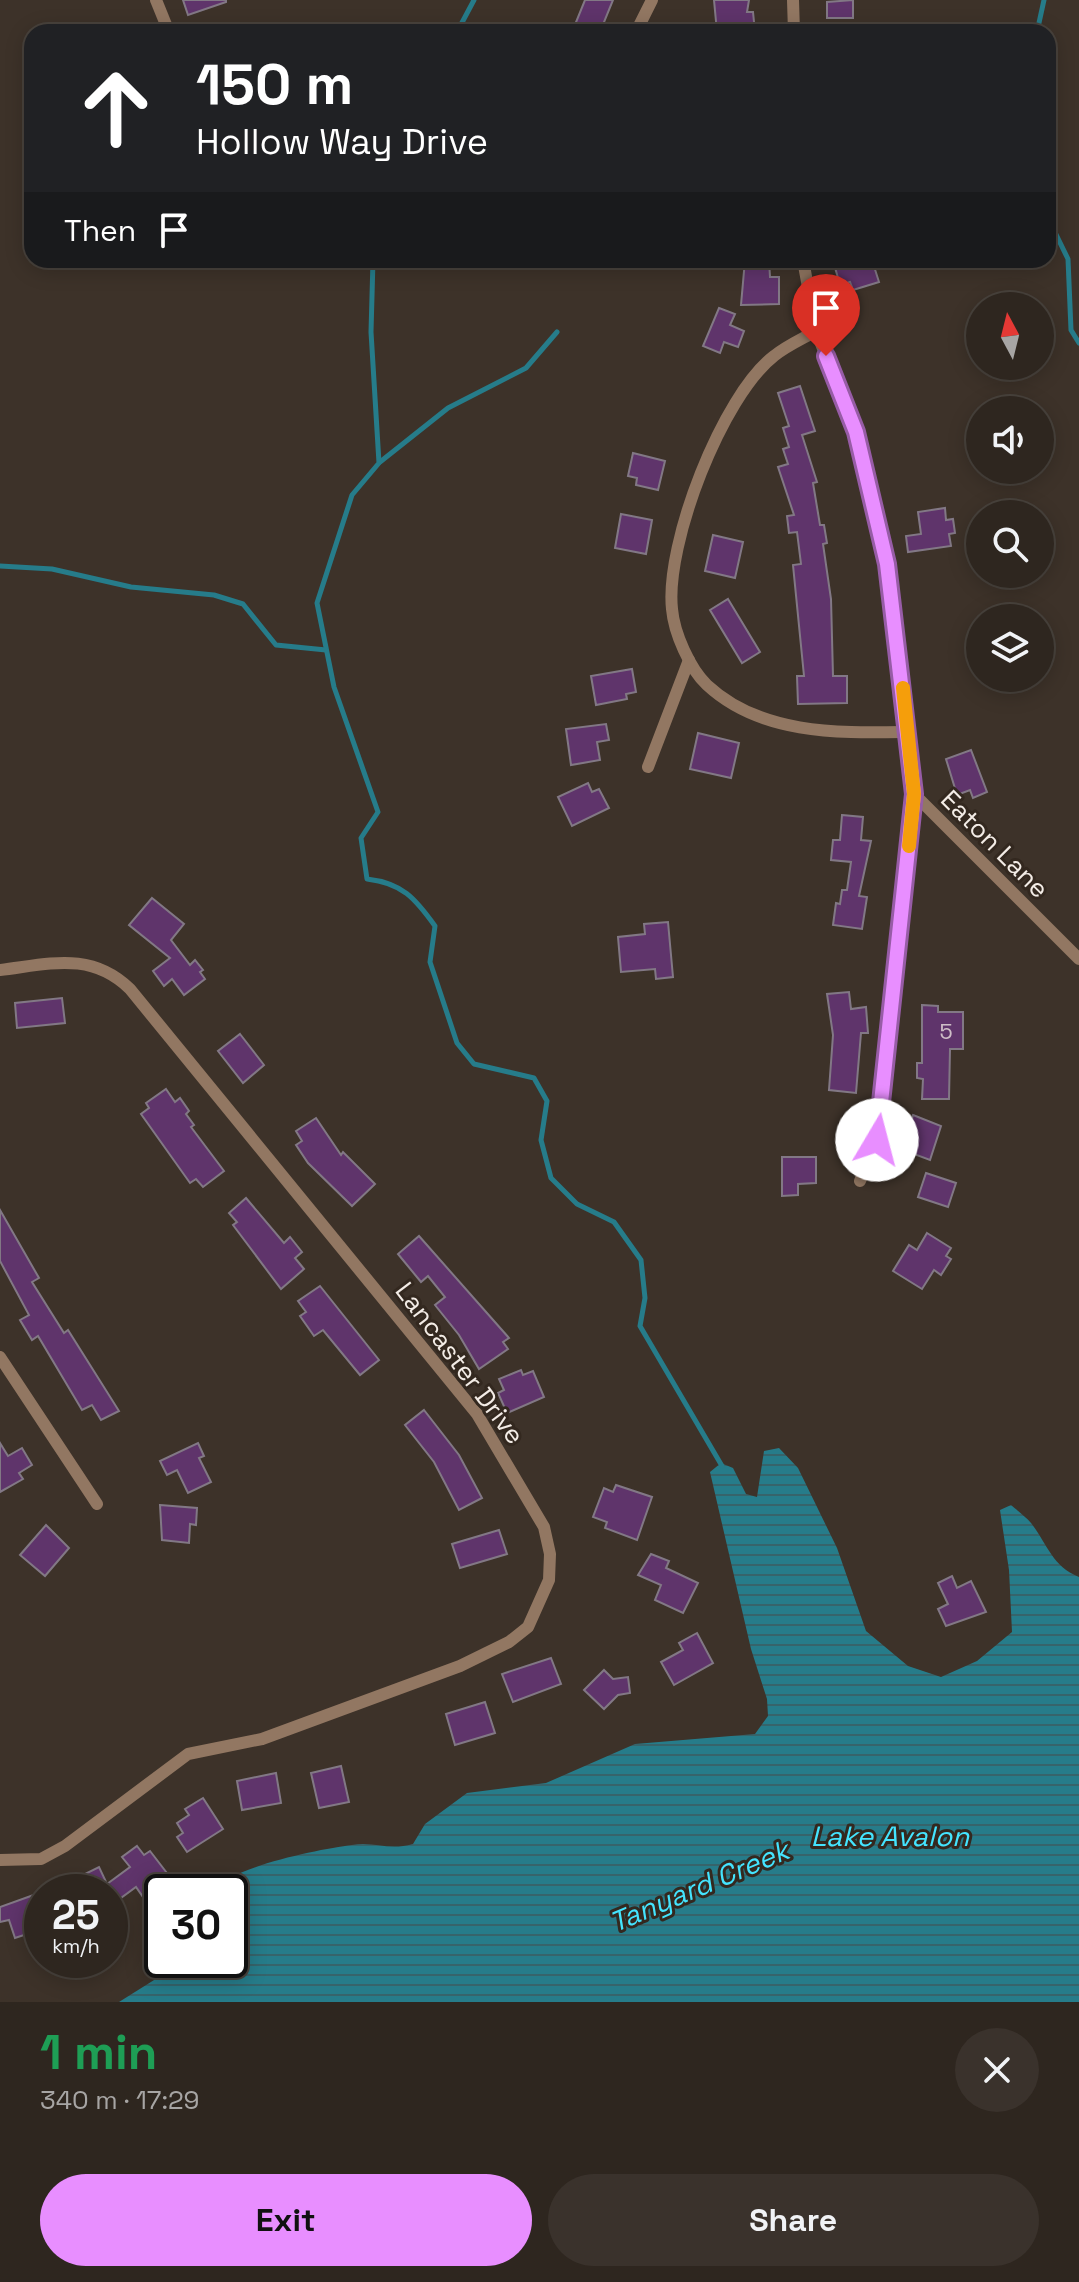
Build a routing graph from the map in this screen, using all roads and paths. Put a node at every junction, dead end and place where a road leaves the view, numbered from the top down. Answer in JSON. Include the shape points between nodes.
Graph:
{"nodes":[{"id":1,"x":156,"y":0,"type":"edge"},
{"id":2,"x":652,"y":0,"type":"edge"},
{"id":3,"x":793,"y":0,"type":"edge"},
{"id":4,"x":166,"y":24,"type":"edge"},
{"id":5,"x":640,"y":24,"type":"edge"},
{"id":6,"x":794,"y":24,"type":"edge"},
{"id":7,"x":804,"y":268,"type":"edge"},
{"id":8,"x":816,"y":331,"type":"junction"},
{"id":9,"x":689,"y":660,"type":"junction"},
{"id":10,"x":909,"y":732,"type":"junction"},
{"id":11,"x":648,"y":767,"type":"dead end"},
{"id":12,"x":914,"y":794,"type":"junction"},
{"id":13,"x":1079,"y":959,"type":"edge"},
{"id":14,"x":0,"y":970,"type":"edge"},
{"id":15,"x":860,"y":1181,"type":"dead end"},
{"id":16,"x":0,"y":1357,"type":"edge"},
{"id":17,"x":97,"y":1504,"type":"dead end"},
{"id":18,"x":0,"y":1860,"type":"edge"}],
"edges":[{"from":1,"to":4,"type":"street"},
{"from":2,"to":5,"type":"street"},
{"from":3,"to":6,"type":"street"},
{"from":7,"to":8,"type":"street"},
{"from":8,"to":9,"type":"street","via":[[773,356],[703,462],[673,575],[672,610]]},
{"from":8,"to":10,"type":"street","via":[[856,432],[887,564]]},
{"from":9,"to":10,"type":"street","via":[[707,685],[736,704],[803,730]]},
{"from":9,"to":11,"type":"street"},
{"from":10,"to":12,"type":"street"},
{"from":12,"to":13,"type":"street","name":"Eaton Lane"},
{"from":12,"to":15,"type":"street","via":[[877,1140]]},
{"from":14,"to":18,"type":"street","name":"Lancaster Drive","via":[[97,965],[130,989],[477,1414],[531,1502],[550,1554],[549,1580],[539,1608],[528,1627],[509,1642],[460,1666],[262,1739],[188,1754],[65,1846],[41,1859]]},
{"from":16,"to":17,"type":"street"}]}
